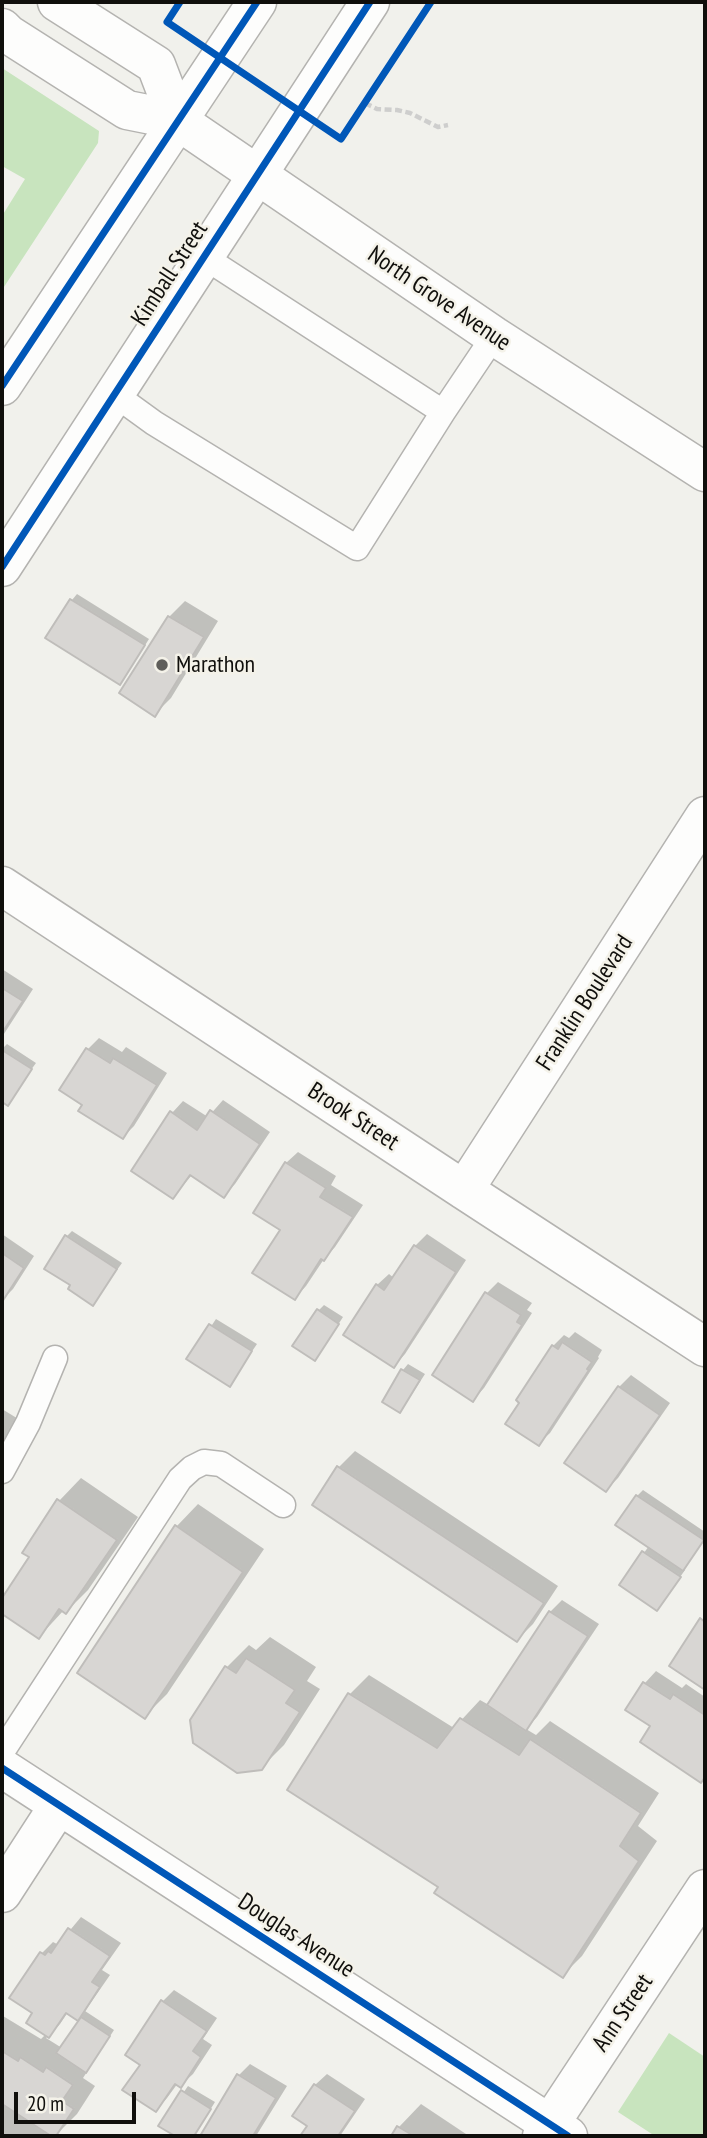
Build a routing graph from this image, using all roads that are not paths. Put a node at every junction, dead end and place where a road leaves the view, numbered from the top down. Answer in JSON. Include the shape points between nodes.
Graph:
{"nodes":[{"id":1,"x":57,"y":2,"type":"edge"},
{"id":2,"x":257,"y":2,"type":"edge"},
{"id":3,"x":370,"y":2,"type":"edge"},
{"id":4,"x":2,"y":28,"type":"edge"},
{"id":5,"x":177,"y":120,"type":"junction"},
{"id":6,"x":257,"y":175,"type":"junction"},
{"id":7,"x":204,"y":257,"type":"junction"},
{"id":8,"x":494,"y":336,"type":"junction"},
{"id":9,"x":2,"y":386,"type":"edge"},
{"id":10,"x":114,"y":394,"type":"junction"},
{"id":11,"x":443,"y":412,"type":"junction"},
{"id":12,"x":705,"y":472,"type":"edge"},
{"id":13,"x":2,"y":567,"type":"edge"},
{"id":14,"x":705,"y":816,"type":"edge"},
{"id":15,"x":2,"y":886,"type":"edge"},
{"id":16,"x":464,"y":1190,"type":"junction"},
{"id":17,"x":705,"y":1347,"type":"edge"},
{"id":18,"x":55,"y":1358,"type":"dead end"},
{"id":19,"x":2,"y":1471,"type":"edge"},
{"id":20,"x":283,"y":1505,"type":"dead end"},
{"id":21,"x":2,"y":1752,"type":"edge"},
{"id":22,"x":2,"y":1768,"type":"edge"},
{"id":23,"x":59,"y":1805,"type":"junction"},
{"id":24,"x":705,"y":1889,"type":"edge"},
{"id":25,"x":2,"y":1893,"type":"edge"},
{"id":26,"x":553,"y":2132,"type":"edge"}],
"edges":[{"from":1,"to":5,"type":"street","via":[[156,65]]},
{"from":2,"to":5,"type":"street"},
{"from":3,"to":6,"type":"street","name":"Kimball Street"},
{"from":4,"to":5,"type":"street","name":"North Grove Avenue","via":[[127,110]]},
{"from":5,"to":6,"type":"street","name":"North Grove Avenue"},
{"from":5,"to":9,"type":"street"},
{"from":6,"to":7,"type":"street","name":"Kimball Street"},
{"from":6,"to":8,"type":"street","name":"North Grove Avenue"},
{"from":7,"to":10,"type":"street","name":"Kimball Street"},
{"from":7,"to":11,"type":"lane"},
{"from":8,"to":11,"type":"lane"},
{"from":8,"to":12,"type":"street","name":"North Grove Avenue"},
{"from":10,"to":11,"type":"lane","via":[[357,548]]},
{"from":10,"to":13,"type":"street","name":"Kimball Street"},
{"from":14,"to":16,"type":"street","name":"Franklin Boulevard"},
{"from":15,"to":16,"type":"street","name":"Brook Street"},
{"from":16,"to":17,"type":"street","name":"Brook Street"},
{"from":18,"to":19,"type":"lane"},
{"from":20,"to":21,"type":"lane","via":[[220,1464],[204,1462],[192,1468],[180,1479]]},
{"from":22,"to":23,"type":"street","name":"Douglas Avenue"},
{"from":23,"to":25,"type":"street"},
{"from":23,"to":26,"type":"street","name":"Douglas Avenue"},
{"from":24,"to":26,"type":"street","name":"Ann Street"}]}
